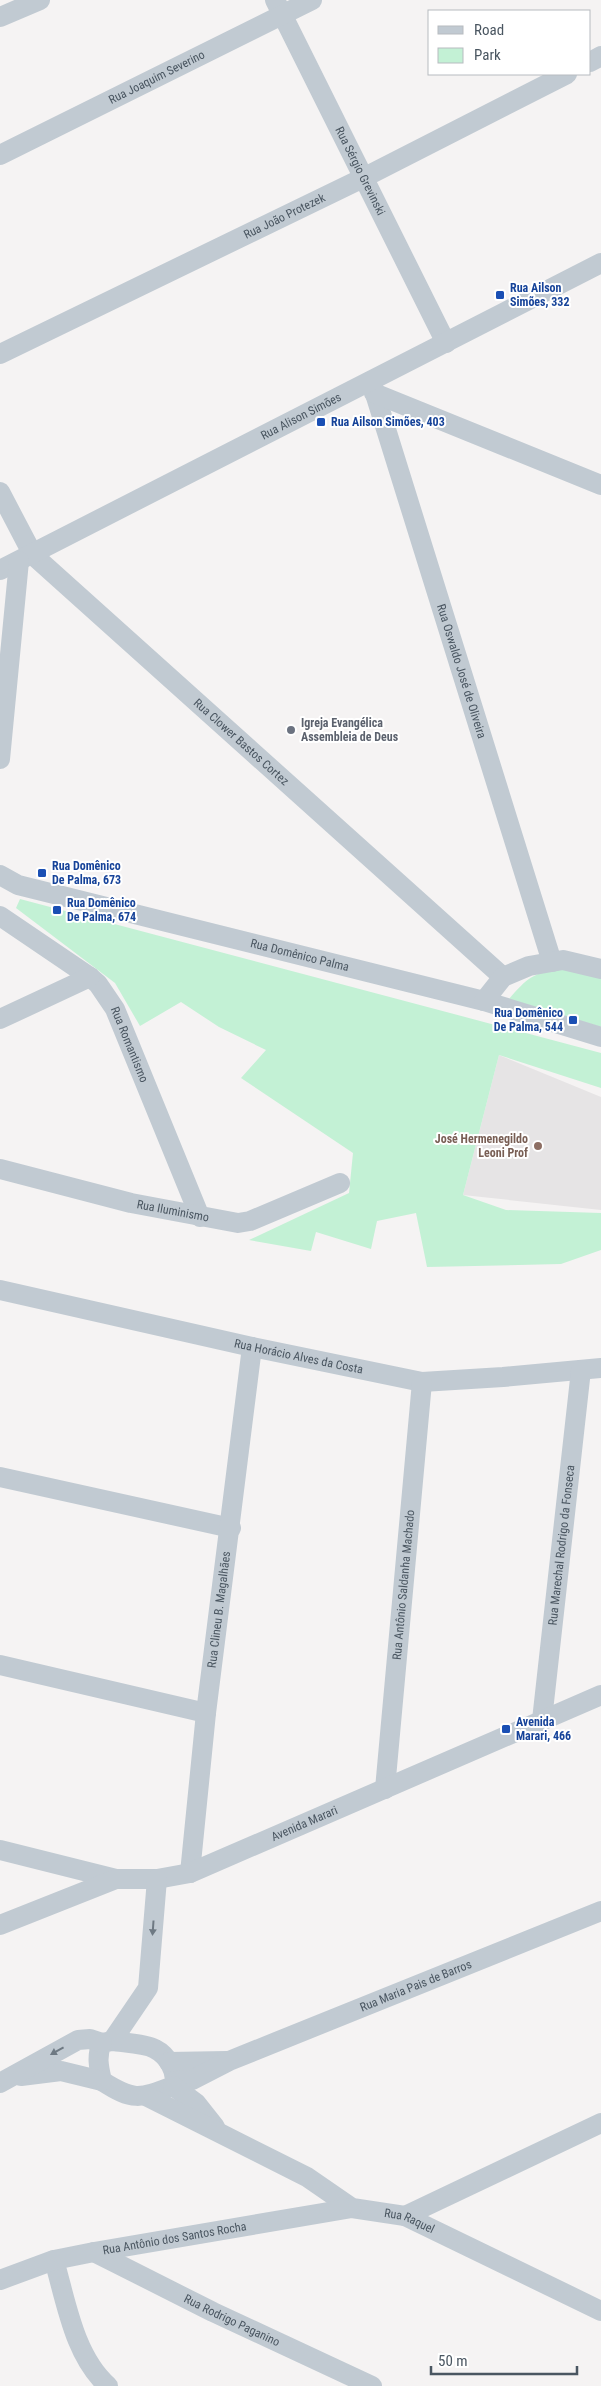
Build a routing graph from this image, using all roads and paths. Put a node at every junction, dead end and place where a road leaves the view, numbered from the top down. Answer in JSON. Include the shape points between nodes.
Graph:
{"nodes":[{"id":1,"x":312,"y":0,"type":"edge"},
{"id":2,"x":27,"y":2,"type":"edge"},
{"id":3,"x":279,"y":8,"type":"edge"},
{"id":4,"x":0,"y":17,"type":"edge"},
{"id":5,"x":565,"y":75,"type":"edge"},
{"id":6,"x":0,"y":154,"type":"edge"},
{"id":7,"x":363,"y":178,"type":"junction"},
{"id":8,"x":601,"y":263,"type":"edge"},
{"id":9,"x":446,"y":343,"type":"junction"},
{"id":10,"x":0,"y":354,"type":"edge"},
{"id":11,"x":372,"y":387,"type":"junction"},
{"id":12,"x":601,"y":486,"type":"edge"},
{"id":13,"x":0,"y":492,"type":"edge"},
{"id":14,"x":26,"y":558,"type":"junction"},
{"id":15,"x":0,"y":570,"type":"edge"},
{"id":16,"x":0,"y":759,"type":"edge"},
{"id":17,"x":0,"y":875,"type":"edge"},
{"id":18,"x":0,"y":916,"type":"edge"},
{"id":19,"x":552,"y":962,"type":"junction"},
{"id":20,"x":601,"y":969,"type":"edge"},
{"id":21,"x":90,"y":977,"type":"junction"},
{"id":22,"x":503,"y":977,"type":"junction"},
{"id":23,"x":484,"y":1001,"type":"junction"},
{"id":24,"x":0,"y":1019,"type":"edge"},
{"id":25,"x":601,"y":1037,"type":"edge"},
{"id":26,"x":0,"y":1169,"type":"edge"},
{"id":27,"x":340,"y":1183,"type":"dead end"},
{"id":28,"x":200,"y":1217,"type":"junction"},
{"id":29,"x":0,"y":1290,"type":"edge"},
{"id":30,"x":252,"y":1348,"type":"junction"},
{"id":31,"x":601,"y":1368,"type":"edge"},
{"id":32,"x":581,"y":1370,"type":"junction"},
{"id":33,"x":422,"y":1382,"type":"junction"},
{"id":34,"x":0,"y":1477,"type":"edge"},
{"id":35,"x":231,"y":1528,"type":"junction"},
{"id":36,"x":0,"y":1666,"type":"edge"},
{"id":37,"x":601,"y":1695,"type":"edge"},
{"id":38,"x":206,"y":1713,"type":"junction"},
{"id":39,"x":542,"y":1720,"type":"junction"},
{"id":40,"x":385,"y":1789,"type":"junction"},
{"id":41,"x":0,"y":1850,"type":"edge"},
{"id":42,"x":190,"y":1873,"type":"junction"},
{"id":43,"x":116,"y":1879,"type":"junction"},
{"id":44,"x":156,"y":1879,"type":"junction"},
{"id":45,"x":601,"y":1911,"type":"edge"},
{"id":46,"x":0,"y":1924,"type":"edge"},
{"id":47,"x":107,"y":2042,"type":"junction"},
{"id":48,"x":229,"y":2061,"type":"junction"},
{"id":49,"x":169,"y":2062,"type":"junction"},
{"id":50,"x":5,"y":2080,"type":"edge"},
{"id":51,"x":102,"y":2081,"type":"junction"},
{"id":52,"x":174,"y":2084,"type":"junction"},
{"id":53,"x":146,"y":2096,"type":"junction"},
{"id":54,"x":601,"y":2123,"type":"edge"},
{"id":55,"x":220,"y":2132,"type":"junction"},
{"id":56,"x":352,"y":2208,"type":"junction"},
{"id":57,"x":405,"y":2216,"type":"junction"},
{"id":58,"x":94,"y":2252,"type":"junction"},
{"id":59,"x":54,"y":2260,"type":"junction"},
{"id":60,"x":0,"y":2280,"type":"edge"},
{"id":61,"x":601,"y":2311,"type":"edge"},
{"id":62,"x":108,"y":2386,"type":"edge"},
{"id":63,"x":372,"y":2386,"type":"edge"}],
"edges":[{"from":1,"to":3,"type":"street","name":"Rua Joaquim Severino"},
{"from":2,"to":4,"type":"street"},
{"from":3,"to":6,"type":"street","name":"Rua Joaquim Severino"},
{"from":3,"to":7,"type":"street","name":"Rua Sérgio Grevinski"},
{"from":5,"to":7,"type":"street","name":"Rua João Protezek"},
{"from":7,"to":9,"type":"street","name":"Rua Sérgio Grevinski"},
{"from":7,"to":10,"type":"street","name":"Rua João Protezek"},
{"from":8,"to":9,"type":"street","name":"Rua Alison Simões"},
{"from":9,"to":11,"type":"street","name":"Rua Alison Simões"},
{"from":11,"to":12,"type":"street"},
{"from":11,"to":14,"type":"street","name":"Rua Alison Simões"},
{"from":11,"to":19,"type":"street","name":"Rua Oswaldo José de Oliveira"},
{"from":13,"to":14,"type":"street","name":"Rua Clower Bastos Cortez"},
{"from":14,"to":15,"type":"street","name":"Rua Alison Simões"},
{"from":14,"to":16,"type":"street"},
{"from":14,"to":22,"type":"street","name":"Rua Clower Bastos Cortez"},
{"from":17,"to":23,"type":"street","name":"Rua Domênico Palma","via":[[18,885]]},
{"from":18,"to":21,"type":"street","name":"Rua Romantismo"},
{"from":19,"to":20,"type":"street","via":[[563,960]]},
{"from":19,"to":22,"type":"street","via":[[529,966]]},
{"from":21,"to":24,"type":"street"},
{"from":21,"to":28,"type":"street","name":"Rua Romantismo","via":[[115,1009]]},
{"from":22,"to":23,"type":"street"},
{"from":23,"to":25,"type":"street","name":"Rua Domênico Palma"},
{"from":26,"to":28,"type":"street","name":"Rua Iluminismo"},
{"from":27,"to":28,"type":"street","name":"Rua Iluminismo","via":[[250,1221],[238,1223]]},
{"from":29,"to":30,"type":"street","name":"Rua Horácio Alves da Costa"},
{"from":30,"to":33,"type":"street","name":"Rua Horácio Alves da Costa"},
{"from":30,"to":35,"type":"street","name":"Rua Clineu B. Magalhães"},
{"from":31,"to":32,"type":"street","name":"Rua Horácio Alves da Costa"},
{"from":32,"to":33,"type":"street","name":"Rua Horácio Alves da Costa"},
{"from":32,"to":39,"type":"street","name":"Rua Marechal Rodrigo da Fonseca"},
{"from":33,"to":40,"type":"street","name":"Rua Antônio Saldanha Machado"},
{"from":34,"to":35,"type":"street"},
{"from":35,"to":38,"type":"street","name":"Rua Clineu B. Magalhães"},
{"from":36,"to":38,"type":"street"},
{"from":37,"to":39,"type":"street","name":"Avenida Marari"},
{"from":38,"to":42,"type":"street","name":"Rua Clineu B. Magalhães"},
{"from":39,"to":40,"type":"street","name":"Avenida Marari"},
{"from":40,"to":42,"type":"street","name":"Avenida Marari"},
{"from":41,"to":43,"type":"street"},
{"from":42,"to":44,"type":"street","name":"Avenida Marari"},
{"from":43,"to":44,"type":"street","name":"Avenida Marari"},
{"from":43,"to":46,"type":"street","name":"Avenida Marari"},
{"from":44,"to":47,"type":"street","one_way":true,"via":[[148,1988]]},
{"from":45,"to":48,"type":"street","name":"Rua Maria Pais de Barros"},
{"from":47,"to":49,"type":"street","via":[[155,2049]]},
{"from":47,"to":50,"type":"street","one_way":true,"via":[[78,2040]]},
{"from":47,"to":51,"type":"street","via":[[99,2050]]},
{"from":48,"to":49,"type":"street","name":"Rua Maria Pais de Barros"},
{"from":48,"to":52,"type":"street","name":"Rua Maria Pais de Barros","via":[[192,2080]]},
{"from":49,"to":52,"type":"street","via":[[174,2071]]},
{"from":50,"to":51,"type":"street","via":[[62,2071]]},
{"from":51,"to":53,"type":"street","via":[[124,2095]]},
{"from":52,"to":53,"type":"street"},
{"from":52,"to":55,"type":"street","name":"Rua Raquel","via":[[196,2103]]},
{"from":53,"to":55,"type":"street","name":"Rua Raquel"},
{"from":54,"to":57,"type":"street"},
{"from":55,"to":56,"type":"street","name":"Rua Raquel","via":[[308,2177]]},
{"from":56,"to":57,"type":"street","name":"Rua Raquel"},
{"from":56,"to":58,"type":"street","name":"Rua Antônio dos Santos Rocha"},
{"from":57,"to":61,"type":"street","name":"Rua Raquel"},
{"from":58,"to":59,"type":"street","name":"Rua Antônio dos Santos Rocha"},
{"from":58,"to":63,"type":"street","name":"Rua Rodrigo Paganino"},
{"from":59,"to":60,"type":"street","name":"Rua Antônio dos Santos Rocha"},
{"from":59,"to":62,"type":"street","via":[[77,2337],[93,2371]]}]}
